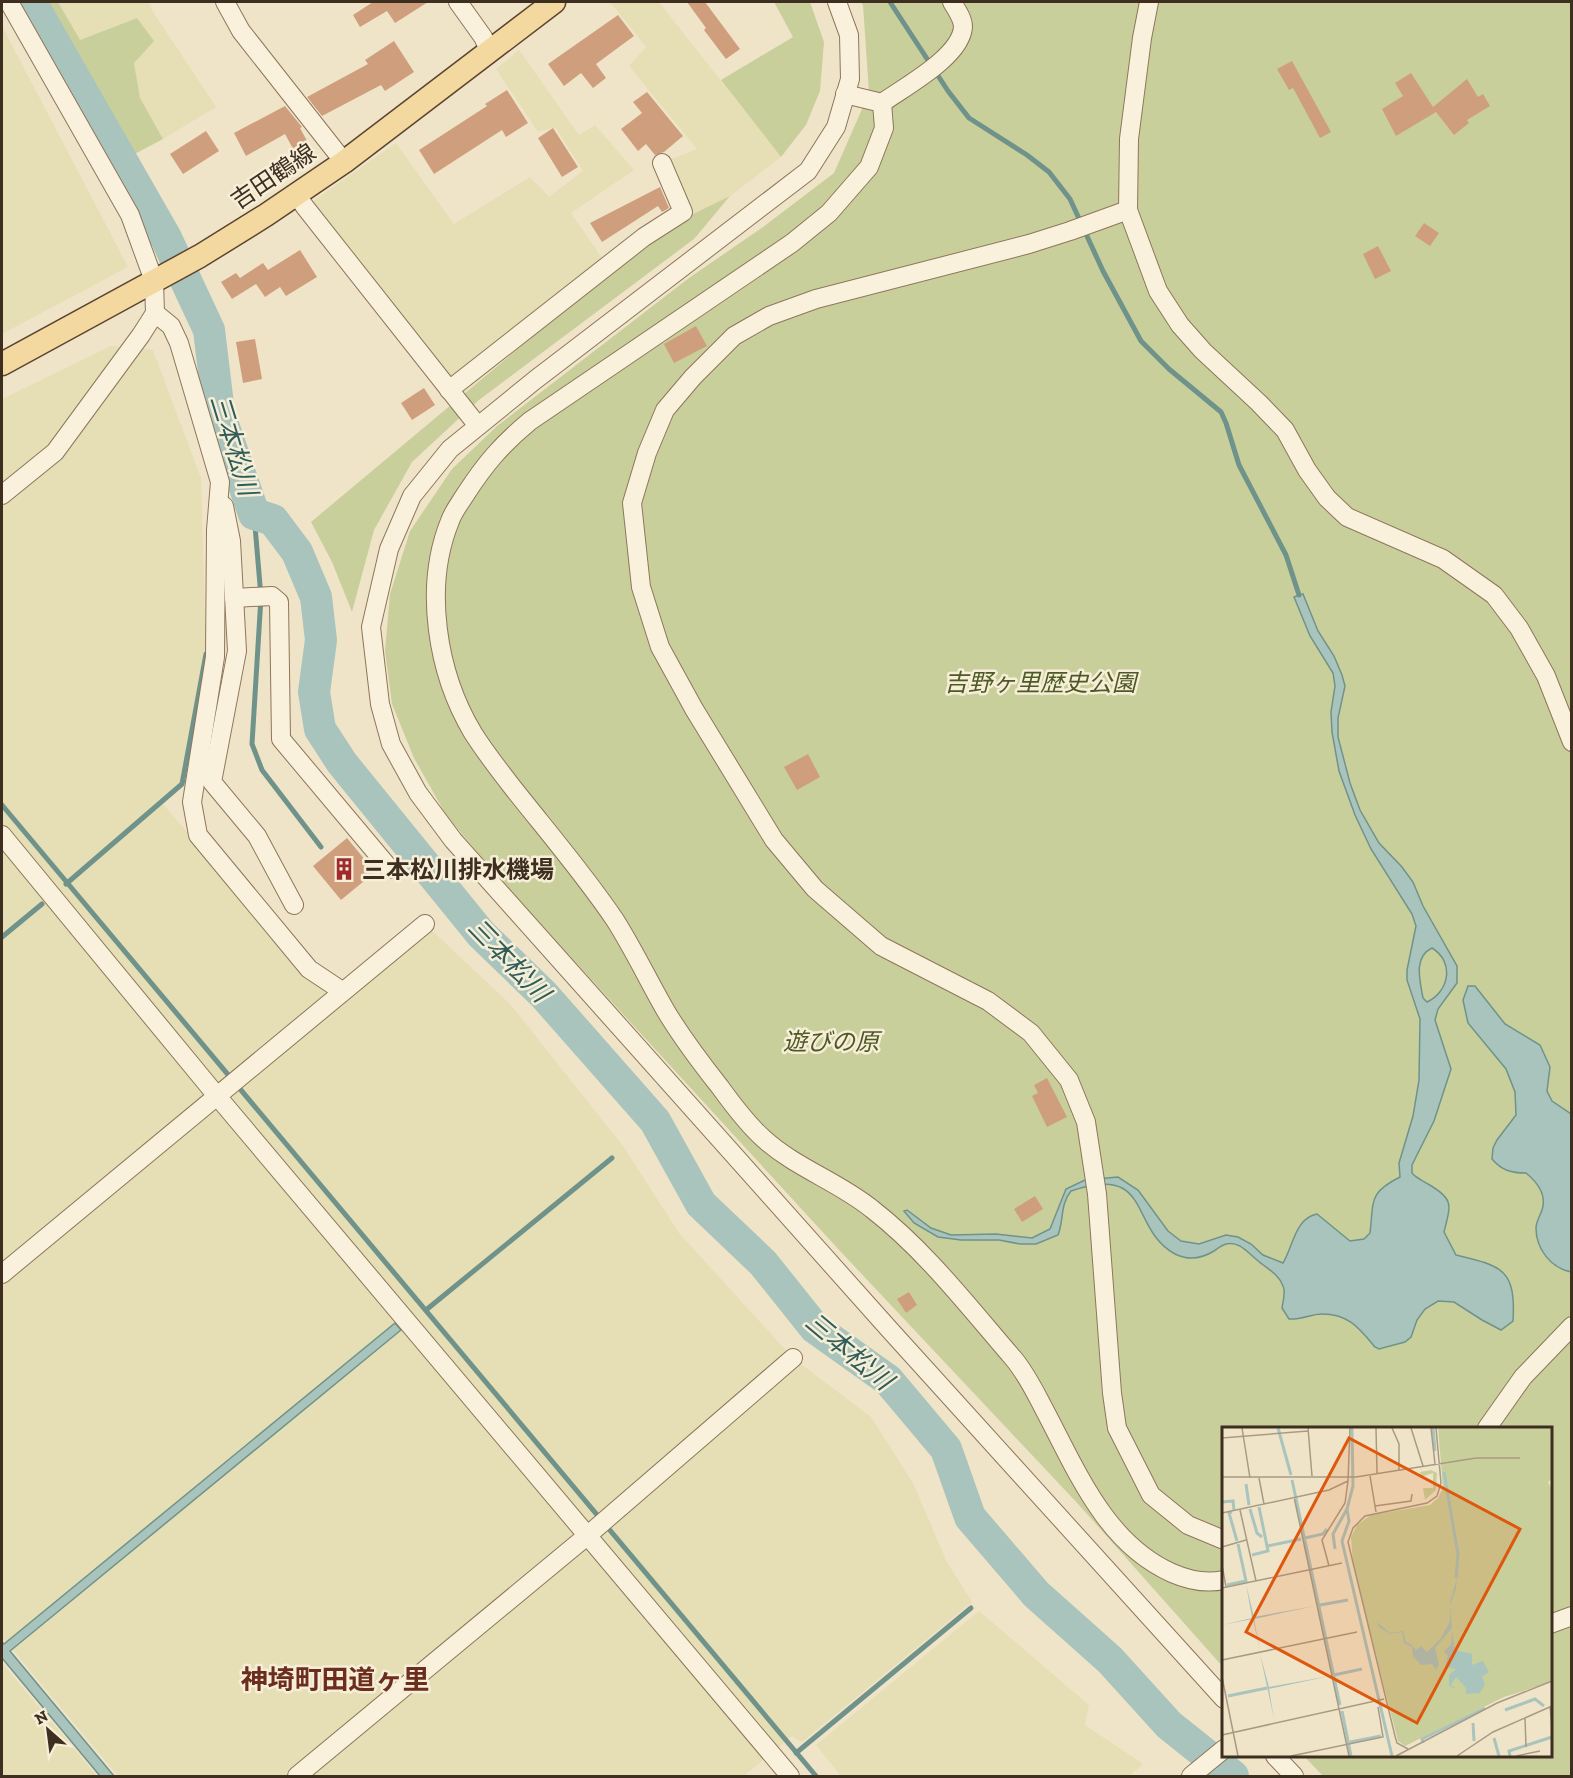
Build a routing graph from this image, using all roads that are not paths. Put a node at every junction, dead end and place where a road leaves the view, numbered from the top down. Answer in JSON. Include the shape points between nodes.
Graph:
{"nodes":[{"id":1,"x":9,"y":2,"type":"edge"},
{"id":2,"x":225,"y":2,"type":"edge"},
{"id":3,"x":458,"y":2,"type":"edge"},
{"id":4,"x":554,"y":2,"type":"edge"},
{"id":5,"x":837,"y":2,"type":"edge"},
{"id":6,"x":952,"y":2,"type":"edge"},
{"id":7,"x":1149,"y":2,"type":"edge"},
{"id":8,"x":489,"y":52,"type":"junction"},
{"id":9,"x":846,"y":94,"type":"junction"},
{"id":10,"x":882,"y":103,"type":"junction"},
{"id":11,"x":344,"y":162,"type":"junction"},
{"id":12,"x":662,"y":163,"type":"dead end"},
{"id":13,"x":296,"y":194,"type":"junction"},
{"id":14,"x":1128,"y":210,"type":"junction"},
{"id":15,"x":154,"y":280,"type":"junction"},
{"id":16,"x":155,"y":313,"type":"junction"},
{"id":17,"x":2,"y":364,"type":"edge"},
{"id":18,"x":449,"y":390,"type":"junction"},
{"id":19,"x":478,"y":426,"type":"junction"},
{"id":20,"x":220,"y":482,"type":"junction"},
{"id":21,"x":2,"y":495,"type":"edge"},
{"id":22,"x":234,"y":598,"type":"junction"},
{"id":23,"x":1572,"y":742,"type":"edge"},
{"id":24,"x":2,"y":835,"type":"edge"},
{"id":25,"x":390,"y":869,"type":"dead end"},
{"id":26,"x":294,"y":904,"type":"dead end"},
{"id":27,"x":425,"y":924,"type":"dead end"},
{"id":28,"x":342,"y":991,"type":"junction"},
{"id":29,"x":228,"y":1087,"type":"junction"},
{"id":30,"x":2,"y":1274,"type":"edge"},
{"id":31,"x":1572,"y":1326,"type":"edge"},
{"id":32,"x":793,"y":1358,"type":"dead end"},
{"id":33,"x":1488,"y":1427,"type":"edge"},
{"id":34,"x":598,"y":1526,"type":"junction"},
{"id":35,"x":1222,"y":1539,"type":"edge"},
{"id":36,"x":1222,"y":1580,"type":"edge"},
{"id":37,"x":1552,"y":1606,"type":"edge"},
{"id":38,"x":1563,"y":1619,"type":"edge"},
{"id":39,"x":1222,"y":1697,"type":"edge"},
{"id":40,"x":1222,"y":1750,"type":"edge"},
{"id":41,"x":1277,"y":1757,"type":"edge"},
{"id":42,"x":1189,"y":1772,"type":"edge"},
{"id":43,"x":297,"y":1776,"type":"edge"},
{"id":44,"x":790,"y":1776,"type":"edge"},
{"id":45,"x":1294,"y":1776,"type":"edge"}],
"edges":[{"from":1,"to":15,"type":"street","via":[[130,215]]},
{"from":2,"to":11,"type":"street","via":[[241,31]]},
{"from":3,"to":8,"type":"street"},
{"from":4,"to":8,"type":"main road","name":"吉田鶴線"},
{"from":5,"to":9,"type":"street","via":[[849,35],[850,79]]},
{"from":6,"to":10,"type":"street","via":[[963,25],[961,39],[926,73]]},
{"from":7,"to":14,"type":"street","via":[[1129,139]]},
{"from":8,"to":11,"type":"main road","name":"吉田鶴線"},
{"from":9,"to":10,"type":"street"},
{"from":9,"to":19,"type":"street","via":[[836,127],[808,171]]},
{"from":10,"to":36,"type":"street","via":[[884,128],[868,167],[830,213],[505,441],[450,519],[439,560],[439,638],[452,687],[471,730],[614,919],[690,1049],[729,1100],[765,1140],[872,1208],[957,1292],[1017,1362],[1105,1518],[1130,1546],[1178,1575],[1206,1582]]},
{"from":11,"to":13,"type":"main road","name":"吉田鶴線"},
{"from":12,"to":18,"type":"street","via":[[683,212],[644,237]]},
{"from":13,"to":15,"type":"main road","name":"吉田鶴線","via":[[200,256]]},
{"from":13,"to":18,"type":"street"},
{"from":14,"to":23,"type":"street","via":[[1158,291],[1180,325],[1285,430],[1327,498],[1347,518],[1443,559],[1494,595],[1519,628],[1546,676]]},
{"from":14,"to":35,"type":"street","via":[[1029,244],[816,298],[769,316],[734,336],[665,410],[632,503],[641,587],[660,646],[774,840],[815,890],[881,945],[988,1000],[1031,1033],[1069,1080],[1086,1122],[1097,1194],[1117,1428],[1151,1495],[1188,1525]]},
{"from":15,"to":16,"type":"street"},
{"from":15,"to":17,"type":"main road","name":"吉田鶴線"},
{"from":16,"to":20,"type":"street","via":[[171,326],[179,343]]},
{"from":16,"to":21,"type":"street","via":[[55,452]]},
{"from":18,"to":19,"type":"street"},
{"from":19,"to":39,"type":"street","via":[[450,449],[412,496],[389,549],[371,627],[380,704],[391,744],[417,793],[461,848],[881,1320]]},
{"from":20,"to":22,"type":"street","via":[[231,541]]},
{"from":20,"to":28,"type":"street","via":[[215,657],[192,802],[198,835],[309,969]]},
{"from":22,"to":25,"type":"street","via":[[272,596],[279,602],[281,739]]},
{"from":22,"to":26,"type":"street","via":[[237,651],[212,782],[256,836]]},
{"from":24,"to":29,"type":"street"},
{"from":27,"to":28,"type":"street"},
{"from":28,"to":29,"type":"street"},
{"from":29,"to":30,"type":"street"},
{"from":29,"to":34,"type":"street"},
{"from":31,"to":33,"type":"street","via":[[1523,1377]]},
{"from":32,"to":34,"type":"street"},
{"from":34,"to":43,"type":"street"},
{"from":34,"to":44,"type":"street"},
{"from":37,"to":38,"type":"street"},
{"from":40,"to":42,"type":"street"},
{"from":41,"to":45,"type":"street"}]}
